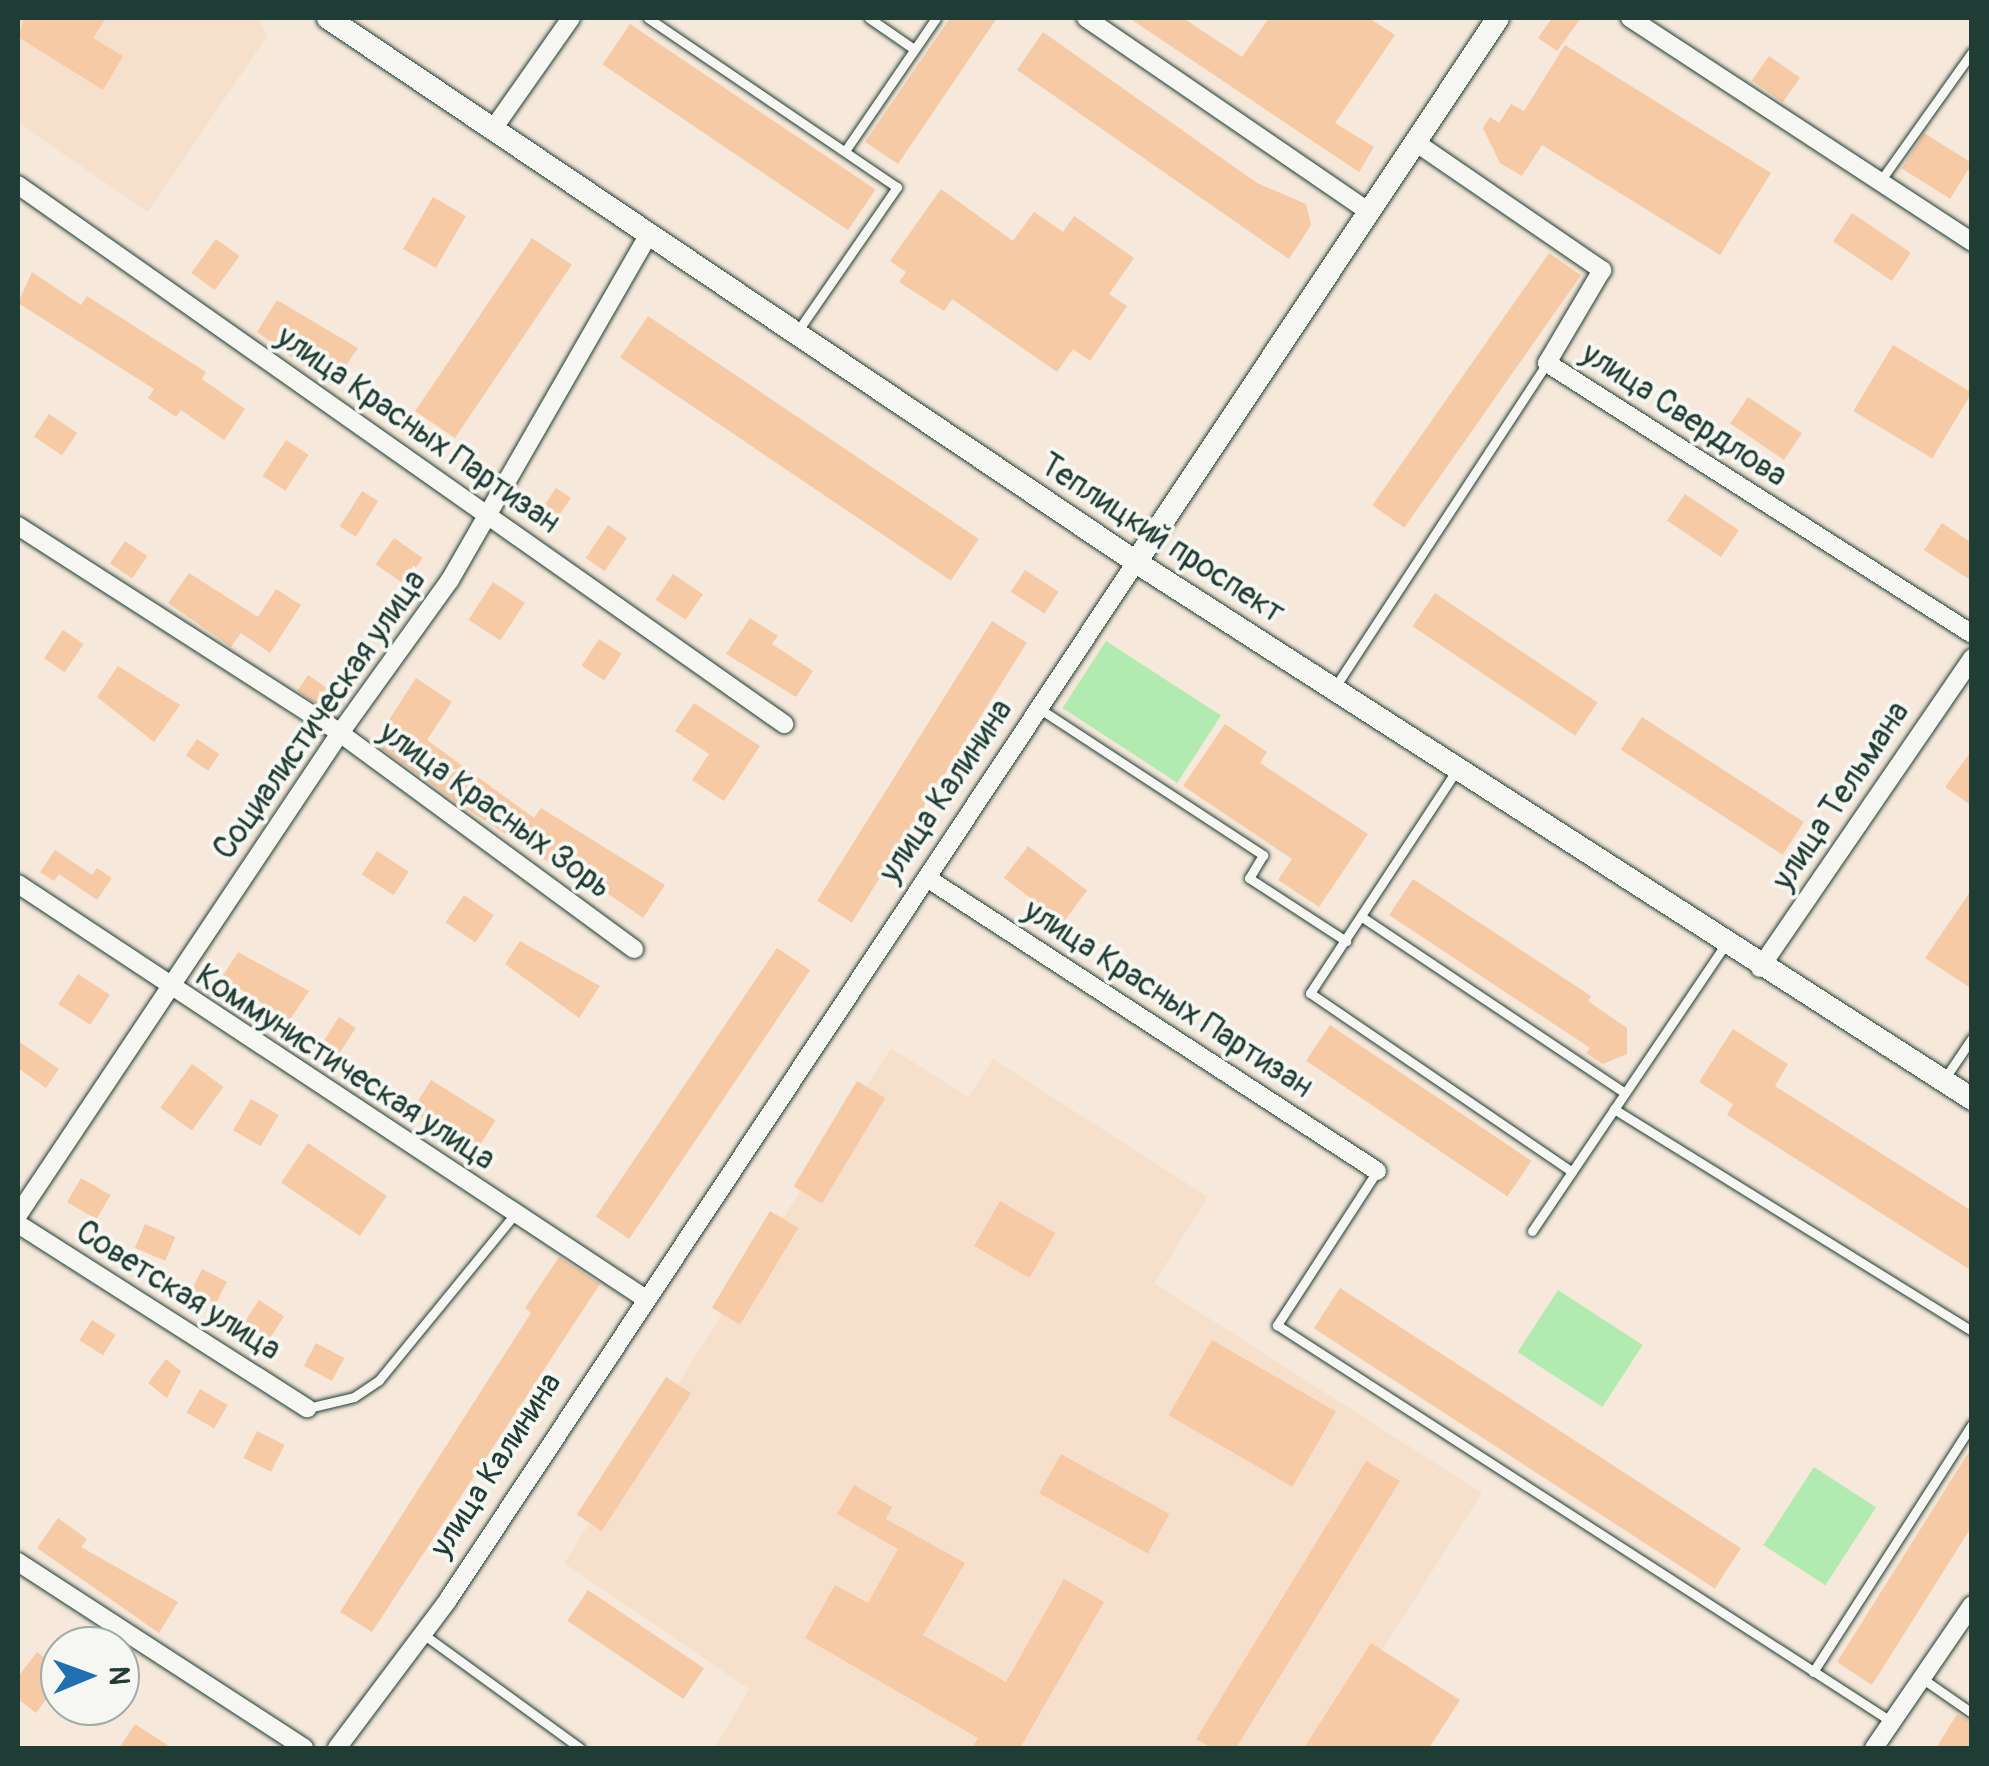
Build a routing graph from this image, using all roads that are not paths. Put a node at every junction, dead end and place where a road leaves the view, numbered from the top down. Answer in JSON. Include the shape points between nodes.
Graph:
{"nodes":[{"id":1,"x":328,"y":18,"type":"edge"},
{"id":2,"x":571,"y":18,"type":"edge"},
{"id":3,"x":648,"y":18,"type":"edge"},
{"id":4,"x":869,"y":18,"type":"edge"},
{"id":5,"x":936,"y":18,"type":"edge"},
{"id":6,"x":1086,"y":18,"type":"edge"},
{"id":7,"x":1498,"y":18,"type":"edge"},
{"id":8,"x":1630,"y":18,"type":"edge"},
{"id":9,"x":914,"y":49,"type":"junction"},
{"id":10,"x":1972,"y":52,"type":"edge"},
{"id":11,"x":493,"y":130,"type":"junction"},
{"id":12,"x":1415,"y":142,"type":"junction"},
{"id":13,"x":844,"y":152,"type":"junction"},
{"id":14,"x":1881,"y":180,"type":"junction"},
{"id":15,"x":18,"y":185,"type":"edge"},
{"id":16,"x":1369,"y":212,"type":"junction"},
{"id":17,"x":648,"y":235,"type":"junction"},
{"id":18,"x":1972,"y":242,"type":"edge"},
{"id":19,"x":796,"y":335,"type":"junction"},
{"id":20,"x":1546,"y":363,"type":"junction"},
{"id":21,"x":483,"y":513,"type":"junction"},
{"id":22,"x":18,"y":526,"type":"edge"},
{"id":23,"x":1136,"y":562,"type":"junction"},
{"id":24,"x":1972,"y":634,"type":"edge"},
{"id":25,"x":1972,"y":658,"type":"edge"},
{"id":26,"x":1334,"y":689,"type":"junction"},
{"id":27,"x":1040,"y":709,"type":"junction"},
{"id":28,"x":784,"y":724,"type":"dead end"},
{"id":29,"x":340,"y":733,"type":"junction"},
{"id":30,"x":1458,"y":770,"type":"junction"},
{"id":31,"x":926,"y":878,"type":"junction"},
{"id":32,"x":18,"y":884,"type":"edge"},
{"id":33,"x":1362,"y":917,"type":"junction"},
{"id":34,"x":1346,"y":941,"type":"junction"},
{"id":35,"x":1725,"y":945,"type":"junction"},
{"id":36,"x":634,"y":950,"type":"dead end"},
{"id":37,"x":1760,"y":968,"type":"junction"},
{"id":38,"x":168,"y":988,"type":"junction"},
{"id":39,"x":1972,"y":1038,"type":"edge"},
{"id":40,"x":1944,"y":1080,"type":"junction"},
{"id":41,"x":1626,"y":1093,"type":"junction"},
{"id":42,"x":1972,"y":1098,"type":"edge"},
{"id":43,"x":1614,"y":1110,"type":"junction"},
{"id":44,"x":1377,"y":1171,"type":"joint"},
{"id":45,"x":1572,"y":1172,"type":"junction"},
{"id":46,"x":515,"y":1214,"type":"junction"},
{"id":47,"x":18,"y":1215,"type":"edge"},
{"id":48,"x":18,"y":1224,"type":"edge"},
{"id":49,"x":1532,"y":1231,"type":"dead end"},
{"id":50,"x":643,"y":1298,"type":"junction"},
{"id":51,"x":1972,"y":1331,"type":"edge"},
{"id":52,"x":307,"y":1408,"type":"joint"},
{"id":53,"x":1972,"y":1424,"type":"edge"},
{"id":54,"x":18,"y":1562,"type":"edge"},
{"id":55,"x":1972,"y":1605,"type":"edge"},
{"id":56,"x":423,"y":1634,"type":"junction"},
{"id":57,"x":1813,"y":1672,"type":"junction"},
{"id":58,"x":1921,"y":1677,"type":"junction"},
{"id":59,"x":1972,"y":1712,"type":"edge"},
{"id":60,"x":1892,"y":1722,"type":"junction"},
{"id":61,"x":304,"y":1748,"type":"edge"},
{"id":62,"x":337,"y":1748,"type":"edge"},
{"id":63,"x":580,"y":1748,"type":"edge"},
{"id":64,"x":1874,"y":1748,"type":"edge"}],
"edges":[{"from":1,"to":11,"type":"main road","name":"Теплицкий проспект"},
{"from":2,"to":11,"type":"street"},
{"from":3,"to":13,"type":"lane"},
{"from":4,"to":9,"type":"lane"},
{"from":5,"to":9,"type":"lane"},
{"from":6,"to":16,"type":"street"},
{"from":7,"to":12,"type":"main road","name":"улица Калинина"},
{"from":8,"to":14,"type":"street"},
{"from":9,"to":13,"type":"lane"},
{"from":10,"to":14,"type":"lane"},
{"from":11,"to":17,"type":"main road","name":"Теплицкий проспект"},
{"from":12,"to":16,"type":"main road","name":"улица Калинина"},
{"from":12,"to":20,"type":"street","name":"улица Свердлова","via":[[1602,270]]},
{"from":13,"to":19,"type":"lane","via":[[898,188]]},
{"from":14,"to":18,"type":"street"},
{"from":15,"to":21,"type":"street","name":"улица Красных Партизан"},
{"from":16,"to":23,"type":"main road","name":"улица Калинина"},
{"from":17,"to":19,"type":"main road","name":"Теплицкий проспект"},
{"from":17,"to":21,"type":"street","name":"Социалистическая улица"},
{"from":19,"to":23,"type":"main road","name":"Теплицкий проспект"},
{"from":20,"to":24,"type":"street","name":"улица Свердлова"},
{"from":20,"to":26,"type":"lane"},
{"from":21,"to":28,"type":"street","name":"улица Красных Партизан"},
{"from":21,"to":29,"type":"street","name":"Социалистическая улица","via":[[450,580]]},
{"from":22,"to":29,"type":"street","name":"улица Красных Зорь"},
{"from":23,"to":26,"type":"main road","name":"Теплицкий проспект"},
{"from":23,"to":27,"type":"street","name":"улица Калинина"},
{"from":25,"to":37,"type":"street","name":"улица Тельмана"},
{"from":26,"to":30,"type":"main road","name":"Теплицкий проспект"},
{"from":27,"to":31,"type":"street","name":"улица Калинина"},
{"from":27,"to":34,"type":"lane","via":[[1263,856],[1248,878]]},
{"from":29,"to":36,"type":"street","name":"улица Красных Зорь"},
{"from":29,"to":38,"type":"street","name":"Социалистическая улица"},
{"from":30,"to":33,"type":"lane"},
{"from":30,"to":35,"type":"main road","name":"Теплицкий проспект"},
{"from":31,"to":44,"type":"street","name":"улица Красных Партизан"},
{"from":31,"to":50,"type":"street","name":"улица Калинина"},
{"from":32,"to":38,"type":"street","name":"Коммунистическая улица"},
{"from":33,"to":34,"type":"lane"},
{"from":33,"to":41,"type":"lane"},
{"from":34,"to":45,"type":"lane","via":[[1310,993]]},
{"from":35,"to":37,"type":"main road","name":"Теплицкий проспект"},
{"from":35,"to":41,"type":"lane"},
{"from":37,"to":40,"type":"main road","name":"Теплицкий проспект"},
{"from":38,"to":46,"type":"street","name":"Коммунистическая улица"},
{"from":38,"to":47,"type":"street","name":"Социалистическая улица"},
{"from":39,"to":40,"type":"lane"},
{"from":40,"to":42,"type":"main road","name":"Теплицкий проспект"},
{"from":41,"to":43,"type":"lane"},
{"from":43,"to":45,"type":"lane"},
{"from":43,"to":51,"type":"lane"},
{"from":44,"to":57,"type":"lane","via":[[1277,1325]]},
{"from":45,"to":49,"type":"lane"},
{"from":46,"to":50,"type":"street","name":"Коммунистическая улица"},
{"from":46,"to":52,"type":"lane","via":[[378,1380],[354,1397]]},
{"from":48,"to":52,"type":"street","name":"Советская улица"},
{"from":50,"to":56,"type":"street","name":"улица Калинина"},
{"from":53,"to":57,"type":"lane"},
{"from":54,"to":61,"type":"street"},
{"from":55,"to":58,"type":"street"},
{"from":56,"to":62,"type":"street","name":"улица Калинина"},
{"from":56,"to":63,"type":"lane"},
{"from":57,"to":60,"type":"lane"},
{"from":58,"to":59,"type":"lane"},
{"from":58,"to":60,"type":"street"},
{"from":60,"to":64,"type":"street"}]}
